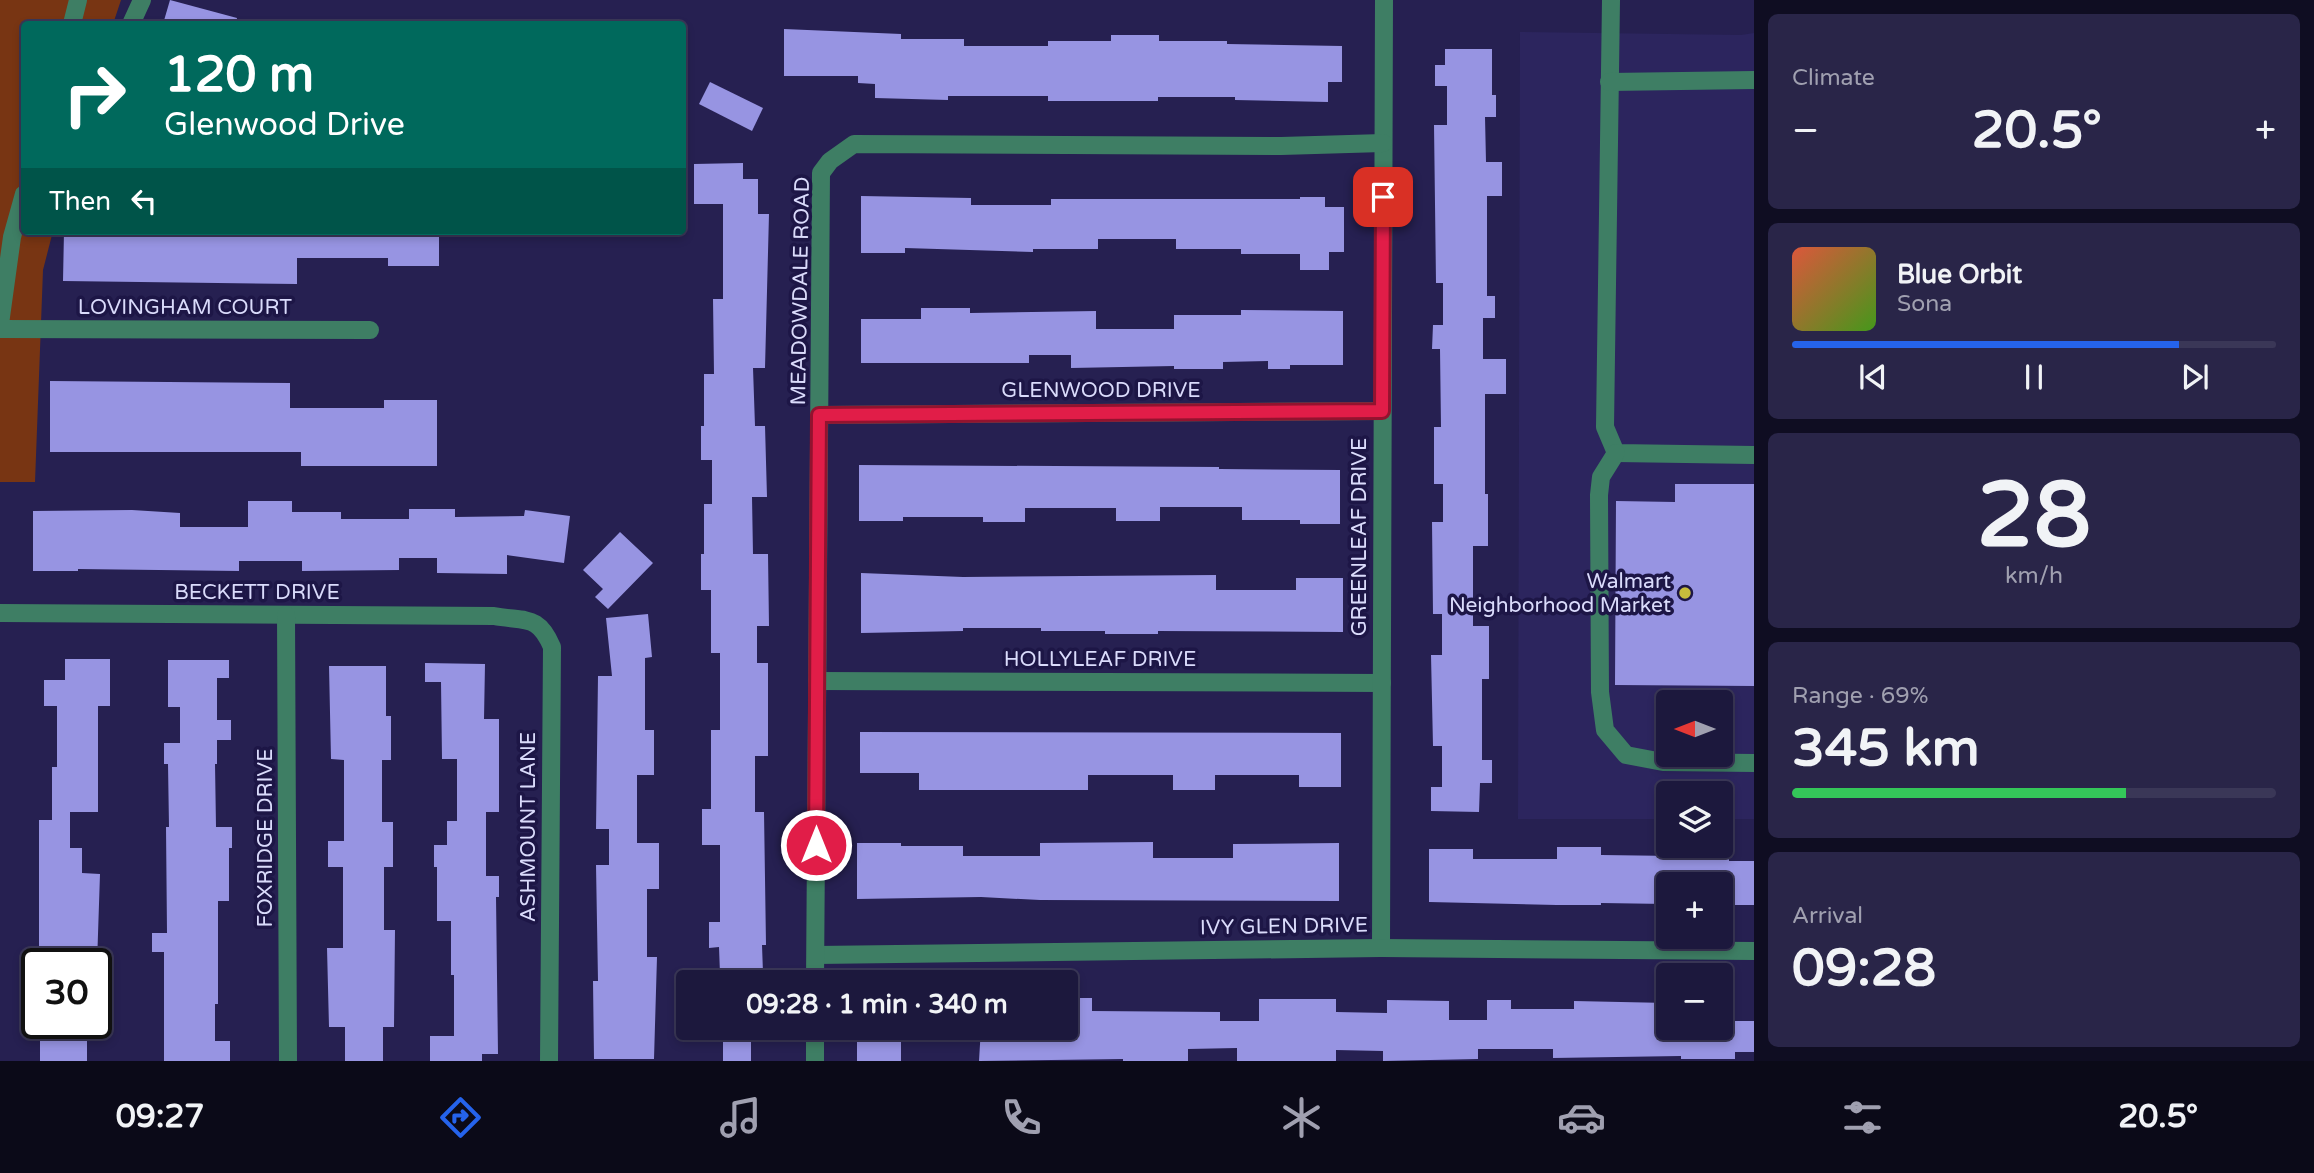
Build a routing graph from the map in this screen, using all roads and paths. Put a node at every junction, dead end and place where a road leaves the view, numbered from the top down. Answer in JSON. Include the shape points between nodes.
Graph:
{"nodes":[{"id":1,"x":78,"y":0,"type":"edge"},
{"id":2,"x":142,"y":0,"type":"edge"},
{"id":3,"x":1384,"y":0,"type":"edge"},
{"id":4,"x":1611,"y":0,"type":"edge"},
{"id":5,"x":73,"y":21,"type":"edge"},
{"id":6,"x":132,"y":21,"type":"edge"},
{"id":7,"x":1754,"y":80,"type":"edge"},
{"id":8,"x":1609,"y":82,"type":"junction"},
{"id":9,"x":1383,"y":143,"type":"junction"},
{"id":10,"x":21,"y":205,"type":"edge"},
{"id":11,"x":0,"y":327,"type":"edge"},
{"id":12,"x":370,"y":330,"type":"dead end"},
{"id":13,"x":1382,"y":411,"type":"junction"},
{"id":14,"x":819,"y":415,"type":"junction"},
{"id":15,"x":1616,"y":453,"type":"junction"},
{"id":16,"x":1754,"y":455,"type":"edge"},
{"id":17,"x":0,"y":614,"type":"edge"},
{"id":18,"x":286,"y":615,"type":"junction"},
{"id":19,"x":513,"y":620,"type":"joint"},
{"id":20,"x":817,"y":681,"type":"junction"},
{"id":21,"x":1382,"y":683,"type":"junction"},
{"id":22,"x":1754,"y":763,"type":"edge"},
{"id":23,"x":1381,"y":948,"type":"junction"},
{"id":24,"x":1754,"y":951,"type":"edge"},
{"id":25,"x":816,"y":955,"type":"junction"},
{"id":26,"x":815,"y":970,"type":"edge"},
{"id":27,"x":815,"y":1040,"type":"edge"},
{"id":28,"x":288,"y":1061,"type":"edge"},
{"id":29,"x":550,"y":1061,"type":"edge"},
{"id":30,"x":815,"y":1061,"type":"edge"}],
"edges":[{"from":1,"to":5,"type":"street"},
{"from":2,"to":6,"type":"street"},
{"from":3,"to":9,"type":"street","name":"GREENLEAF DRIVE"},
{"from":4,"to":8,"type":"street"},
{"from":7,"to":8,"type":"street"},
{"from":8,"to":15,"type":"street","via":[[1605,427]]},
{"from":9,"to":13,"type":"street","name":"GREENLEAF DRIVE"},
{"from":9,"to":14,"type":"street","name":"MEADOWDALE ROAD","via":[[855,144],[821,173]]},
{"from":10,"to":11,"type":"street"},
{"from":11,"to":12,"type":"street","name":"LOVINGHAM COURT"},
{"from":13,"to":14,"type":"street","name":"GLENWOOD DRIVE"},
{"from":13,"to":21,"type":"street","name":"GREENLEAF DRIVE"},
{"from":14,"to":20,"type":"street","name":"MEADOWDALE ROAD"},
{"from":15,"to":16,"type":"street"},
{"from":15,"to":22,"type":"street","via":[[1601,477],[1599,495],[1600,692],[1605,730],[1626,755],[1663,762]]},
{"from":17,"to":18,"type":"street","name":"BECKETT DRIVE"},
{"from":18,"to":19,"type":"street","name":"BECKETT DRIVE","via":[[495,616]]},
{"from":18,"to":28,"type":"street","name":"FOXRIDGE DRIVE"},
{"from":19,"to":29,"type":"street","name":"ASHMOUNT LANE","via":[[533,621],[544,629],[552,647]]},
{"from":20,"to":21,"type":"street","name":"HOLLYLEAF DRIVE"},
{"from":20,"to":25,"type":"street","name":"MEADOWDALE ROAD"},
{"from":21,"to":23,"type":"street","name":"GREENLEAF DRIVE"},
{"from":23,"to":24,"type":"street","name":"IVY GLEN DRIVE"},
{"from":23,"to":25,"type":"street","name":"IVY GLEN DRIVE"},
{"from":25,"to":26,"type":"street","name":"MEADOWDALE ROAD"},
{"from":27,"to":30,"type":"street"}]}
